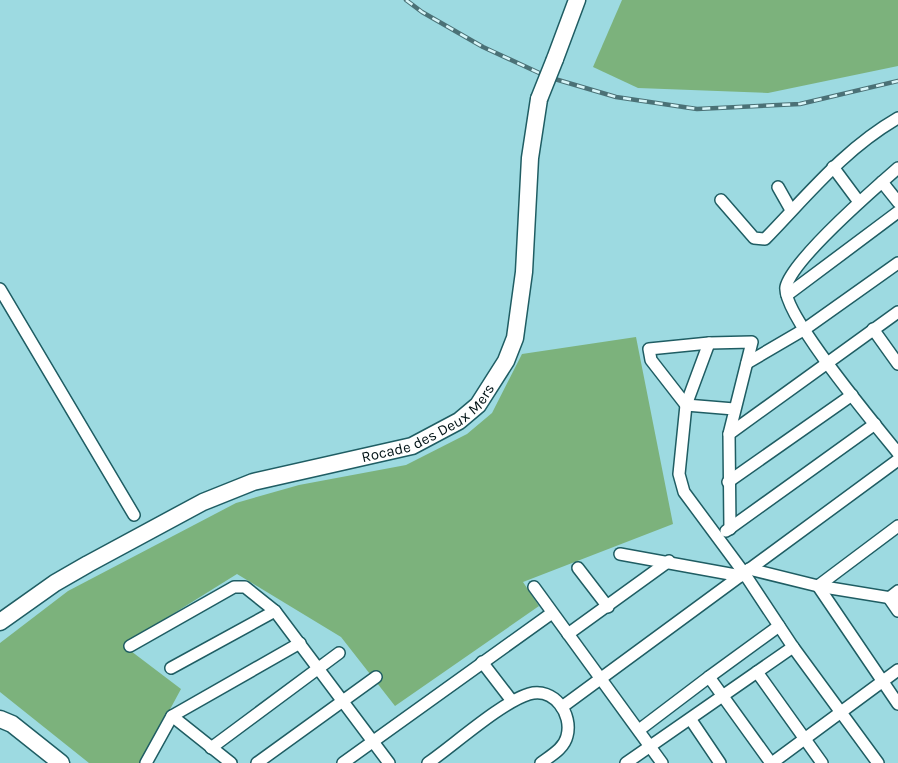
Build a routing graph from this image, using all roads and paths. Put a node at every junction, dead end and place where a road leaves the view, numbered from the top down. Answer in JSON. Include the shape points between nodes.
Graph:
{"nodes":[{"id":1,"x":577,"y":0,"type":"edge"},
{"id":2,"x":898,"y":118,"type":"edge"},
{"id":3,"x":833,"y":167,"type":"junction"},
{"id":4,"x":898,"y":168,"type":"edge"},
{"id":5,"x":882,"y":182,"type":"junction"},
{"id":6,"x":778,"y":187,"type":"dead end"},
{"id":7,"x":721,"y":200,"type":"dead end"},
{"id":8,"x":859,"y":202,"type":"junction"},
{"id":9,"x":898,"y":202,"type":"edge"},
{"id":10,"x":791,"y":210,"type":"junction"},
{"id":11,"x":898,"y":212,"type":"edge"},
{"id":12,"x":898,"y":263,"type":"edge"},
{"id":13,"x":0,"y":289,"type":"edge"},
{"id":14,"x":787,"y":295,"type":"junction"},
{"id":15,"x":898,"y":312,"type":"edge"},
{"id":16,"x":805,"y":329,"type":"junction"},
{"id":17,"x":873,"y":329,"type":"junction"},
{"id":18,"x":709,"y":343,"type":"junction"},
{"id":19,"x":827,"y":362,"type":"junction"},
{"id":20,"x":747,"y":363,"type":"junction"},
{"id":21,"x":898,"y":364,"type":"edge"},
{"id":22,"x":852,"y":395,"type":"junction"},
{"id":23,"x":686,"y":405,"type":"junction"},
{"id":24,"x":734,"y":409,"type":"junction"},
{"id":25,"x":875,"y":424,"type":"junction"},
{"id":26,"x":729,"y":434,"type":"junction"},
{"id":27,"x":898,"y":453,"type":"edge"},
{"id":28,"x":898,"y":460,"type":"edge"},
{"id":29,"x":728,"y":482,"type":"junction"},
{"id":30,"x":134,"y":515,"type":"dead end"},
{"id":31,"x":898,"y":526,"type":"edge"},
{"id":32,"x":730,"y":529,"type":"junction"},
{"id":33,"x":716,"y":536,"type":"junction"},
{"id":34,"x":620,"y":554,"type":"dead end"},
{"id":35,"x":669,"y":561,"type":"junction"},
{"id":36,"x":578,"y":568,"type":"dead end"},
{"id":37,"x":745,"y":573,"type":"junction"},
{"id":38,"x":818,"y":586,"type":"junction"},
{"id":39,"x":534,"y":587,"type":"dead end"},
{"id":40,"x":895,"y":596,"type":"edge"},
{"id":41,"x":608,"y":607,"type":"junction"},
{"id":42,"x":275,"y":611,"type":"junction"},
{"id":43,"x":898,"y":611,"type":"edge"},
{"id":44,"x":552,"y":613,"type":"junction"},
{"id":45,"x":0,"y":622,"type":"edge"},
{"id":46,"x":779,"y":626,"type":"junction"},
{"id":47,"x":568,"y":634,"type":"junction"},
{"id":48,"x":300,"y":643,"type":"junction"},
{"id":49,"x":130,"y":646,"type":"dead end"},
{"id":50,"x":793,"y":647,"type":"junction"},
{"id":51,"x":340,"y":653,"type":"dead end"},
{"id":52,"x":482,"y":662,"type":"junction"},
{"id":53,"x":171,"y":668,"type":"dead end"},
{"id":54,"x":318,"y":669,"type":"junction"},
{"id":55,"x":898,"y":670,"type":"edge"},
{"id":56,"x":757,"y":672,"type":"junction"},
{"id":57,"x":376,"y":677,"type":"dead end"},
{"id":58,"x":709,"y":677,"type":"junction"},
{"id":59,"x":602,"y":678,"type":"junction"},
{"id":60,"x":883,"y":682,"type":"junction"},
{"id":61,"x":723,"y":698,"type":"junction"},
{"id":62,"x":344,"y":701,"type":"junction"},
{"id":63,"x":512,"y":701,"type":"junction"},
{"id":64,"x":898,"y":704,"type":"edge"},
{"id":65,"x":562,"y":707,"type":"junction"},
{"id":66,"x":0,"y":708,"type":"edge"},
{"id":67,"x":841,"y":712,"type":"junction"},
{"id":68,"x":172,"y":716,"type":"junction"},
{"id":69,"x":691,"y":720,"type":"junction"},
{"id":70,"x":6,"y":721,"type":"edge"},
{"id":71,"x":639,"y":730,"type":"junction"},
{"id":72,"x":805,"y":738,"type":"junction"},
{"id":73,"x":374,"y":741,"type":"junction"},
{"id":74,"x":650,"y":747,"type":"junction"},
{"id":75,"x":211,"y":748,"type":"junction"},
{"id":76,"x":556,"y":759,"type":"edge"},
{"id":77,"x":61,"y":763,"type":"edge"},
{"id":78,"x":146,"y":763,"type":"edge"},
{"id":79,"x":232,"y":763,"type":"edge"},
{"id":80,"x":257,"y":763,"type":"edge"},
{"id":81,"x":344,"y":763,"type":"edge"},
{"id":82,"x":390,"y":763,"type":"edge"},
{"id":83,"x":428,"y":763,"type":"edge"},
{"id":84,"x":541,"y":763,"type":"edge"},
{"id":85,"x":626,"y":763,"type":"edge"},
{"id":86,"x":662,"y":763,"type":"edge"},
{"id":87,"x":720,"y":763,"type":"edge"},
{"id":88,"x":771,"y":763,"type":"edge"},
{"id":89,"x":822,"y":763,"type":"edge"},
{"id":90,"x":878,"y":763,"type":"edge"}],
"edges":[{"from":1,"to":45,"type":"highway","name":"Rocade des Deux Mers","bridge":true,"via":[[540,100],[530,158],[523,280],[515,338],[506,360],[478,405],[459,420],[412,446],[253,482],[203,502],[88,564]]},
{"from":2,"to":3,"type":"street"},
{"from":3,"to":8,"type":"street"},
{"from":3,"to":10,"type":"street"},
{"from":4,"to":5,"type":"street"},
{"from":5,"to":8,"type":"street"},
{"from":5,"to":9,"type":"street"},
{"from":6,"to":10,"type":"street"},
{"from":7,"to":10,"type":"street","via":[[759,240],[764,240]]},
{"from":8,"to":14,"type":"street","via":[[788,280]]},
{"from":11,"to":14,"type":"street"},
{"from":12,"to":16,"type":"street"},
{"from":13,"to":30,"type":"street"},
{"from":14,"to":16,"type":"street"},
{"from":15,"to":17,"type":"street"},
{"from":16,"to":19,"type":"street"},
{"from":16,"to":20,"type":"street"},
{"from":17,"to":19,"type":"street"},
{"from":17,"to":21,"type":"street"},
{"from":18,"to":20,"type":"street","via":[[750,341]]},
{"from":18,"to":23,"type":"street"},
{"from":18,"to":23,"type":"street","via":[[648,350],[651,360]]},
{"from":19,"to":22,"type":"street"},
{"from":19,"to":26,"type":"street"},
{"from":20,"to":24,"type":"street"},
{"from":22,"to":25,"type":"street"},
{"from":22,"to":29,"type":"street"},
{"from":23,"to":24,"type":"street"},
{"from":23,"to":33,"type":"street","via":[[678,474],[684,492]]},
{"from":24,"to":26,"type":"street"},
{"from":25,"to":27,"type":"street"},
{"from":25,"to":32,"type":"street"},
{"from":26,"to":29,"type":"street"},
{"from":28,"to":37,"type":"street"},
{"from":29,"to":32,"type":"street"},
{"from":31,"to":38,"type":"street"},
{"from":32,"to":33,"type":"street"},
{"from":33,"to":37,"type":"street"},
{"from":34,"to":35,"type":"street"},
{"from":35,"to":37,"type":"street"},
{"from":35,"to":41,"type":"street"},
{"from":36,"to":41,"type":"street"},
{"from":37,"to":38,"type":"street"},
{"from":37,"to":46,"type":"street"},
{"from":37,"to":59,"type":"street"},
{"from":38,"to":40,"type":"street"},
{"from":38,"to":60,"type":"street"},
{"from":39,"to":44,"type":"street"},
{"from":40,"to":43,"type":"street"},
{"from":41,"to":47,"type":"street"},
{"from":42,"to":48,"type":"street"},
{"from":42,"to":49,"type":"street","via":[[245,587],[234,586]]},
{"from":42,"to":53,"type":"street"},
{"from":44,"to":47,"type":"street"},
{"from":44,"to":52,"type":"street"},
{"from":46,"to":50,"type":"street"},
{"from":46,"to":58,"type":"street"},
{"from":47,"to":59,"type":"street"},
{"from":48,"to":54,"type":"street"},
{"from":48,"to":68,"type":"street"},
{"from":50,"to":56,"type":"street"},
{"from":50,"to":67,"type":"street"},
{"from":51,"to":54,"type":"street"},
{"from":52,"to":63,"type":"street"},
{"from":52,"to":73,"type":"street"},
{"from":54,"to":62,"type":"street"},
{"from":54,"to":75,"type":"street"},
{"from":55,"to":60,"type":"street"},
{"from":56,"to":61,"type":"street"},
{"from":56,"to":72,"type":"street"},
{"from":57,"to":62,"type":"street"},
{"from":58,"to":61,"type":"street"},
{"from":58,"to":71,"type":"street"},
{"from":59,"to":65,"type":"street"},
{"from":59,"to":71,"type":"street"},
{"from":60,"to":64,"type":"street"},
{"from":60,"to":67,"type":"street"},
{"from":61,"to":69,"type":"street"},
{"from":61,"to":88,"type":"street"},
{"from":62,"to":73,"type":"street"},
{"from":62,"to":80,"type":"street"},
{"from":63,"to":65,"type":"street","via":[[538,693],[557,700]]},
{"from":63,"to":83,"type":"street"},
{"from":65,"to":76,"type":"street","via":[[566,713],[567,737]]},
{"from":66,"to":70,"type":"highway"},
{"from":67,"to":72,"type":"street"},
{"from":67,"to":90,"type":"street"},
{"from":68,"to":75,"type":"street"},
{"from":68,"to":78,"type":"street"},
{"from":69,"to":74,"type":"street"},
{"from":69,"to":87,"type":"street"},
{"from":70,"to":77,"type":"highway"},
{"from":71,"to":74,"type":"street"},
{"from":72,"to":88,"type":"street"},
{"from":72,"to":89,"type":"street"},
{"from":73,"to":81,"type":"street"},
{"from":73,"to":82,"type":"street"},
{"from":74,"to":85,"type":"street"},
{"from":74,"to":86,"type":"street"},
{"from":75,"to":79,"type":"street"},
{"from":76,"to":84,"type":"street"}]}
